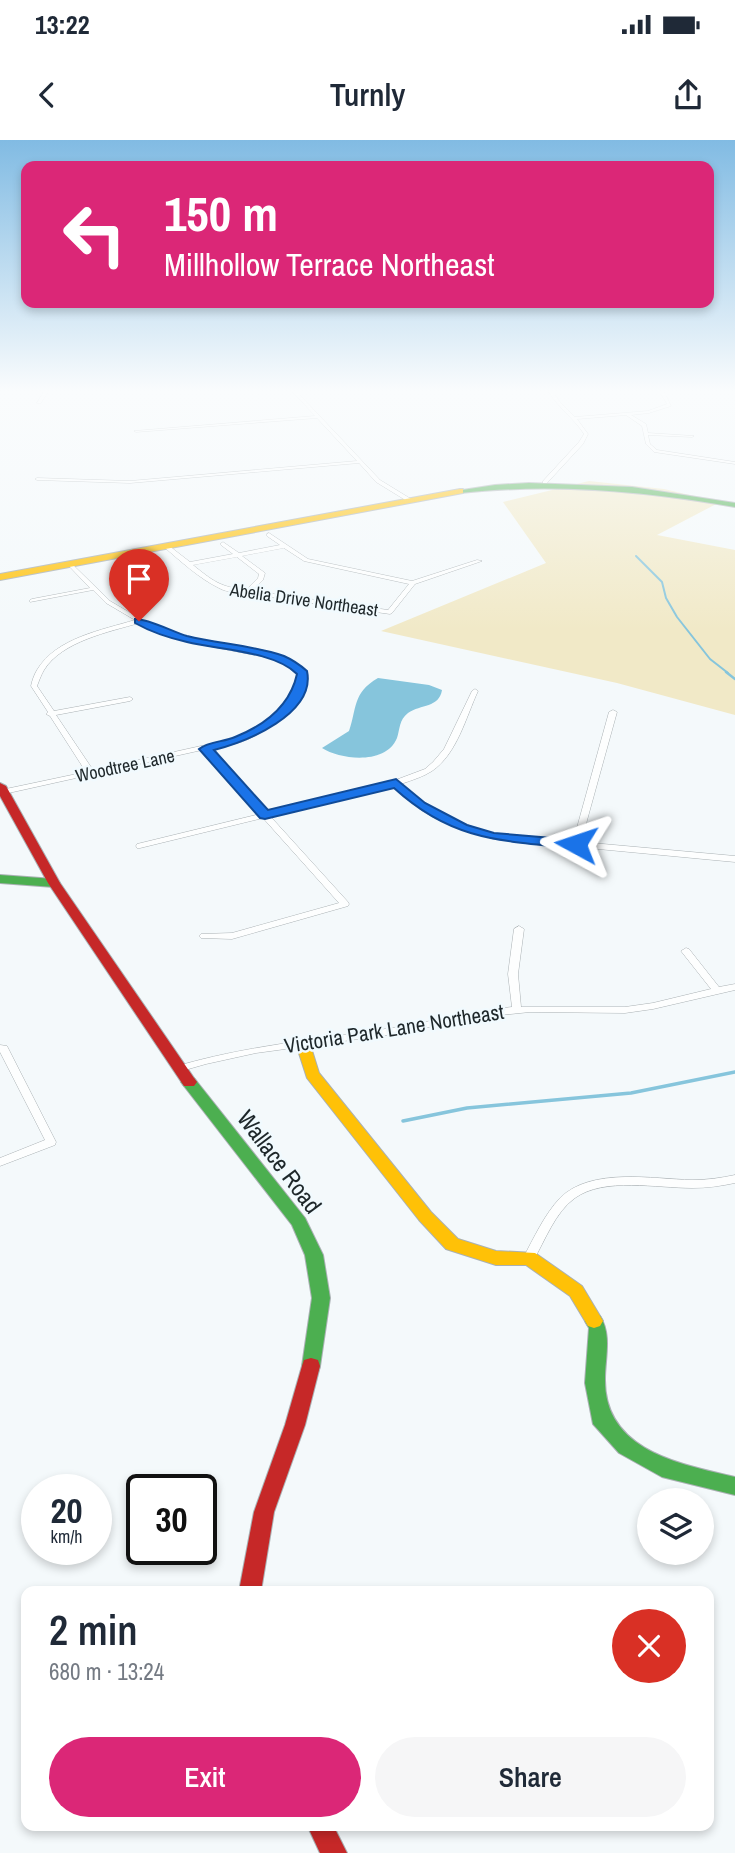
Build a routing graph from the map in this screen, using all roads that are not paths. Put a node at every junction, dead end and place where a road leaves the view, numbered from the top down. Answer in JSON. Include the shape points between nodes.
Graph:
{"nodes":[{"id":1,"x":240,"y":472,"type":"edge"},
{"id":2,"x":369,"y":472,"type":"edge"},
{"id":3,"x":555,"y":472,"type":"edge"},
{"id":4,"x":37,"y":479,"type":"dead end"},
{"id":5,"x":545,"y":482,"type":"junction"},
{"id":6,"x":409,"y":500,"type":"junction"},
{"id":7,"x":735,"y":505,"type":"edge"},
{"id":8,"x":269,"y":535,"type":"dead end"},
{"id":9,"x":223,"y":544,"type":"dead end"},
{"id":10,"x":166,"y":546,"type":"junction"},
{"id":11,"x":284,"y":546,"type":"junction"},
{"id":12,"x":238,"y":554,"type":"junction"},
{"id":13,"x":480,"y":561,"type":"dead end"},
{"id":14,"x":70,"y":564,"type":"junction"},
{"id":15,"x":190,"y":564,"type":"junction"},
{"id":16,"x":1,"y":576,"type":"edge"},
{"id":17,"x":413,"y":583,"type":"junction"},
{"id":18,"x":92,"y":589,"type":"junction"},
{"id":19,"x":245,"y":594,"type":"junction"},
{"id":20,"x":32,"y":601,"type":"dead end"},
{"id":21,"x":139,"y":621,"type":"junction"},
{"id":22,"x":475,"y":691,"type":"dead end"},
{"id":23,"x":130,"y":699,"type":"dead end"},
{"id":24,"x":613,"y":712,"type":"dead end"},
{"id":25,"x":50,"y":714,"type":"junction"},
{"id":26,"x":205,"y":749,"type":"junction"},
{"id":27,"x":91,"y":773,"type":"junction"},
{"id":28,"x":396,"y":783,"type":"junction"},
{"id":29,"x":2,"y":789,"type":"edge"},
{"id":30,"x":265,"y":815,"type":"junction"},
{"id":31,"x":576,"y":844,"type":"junction"},
{"id":32,"x":140,"y":846,"type":"dead end"},
{"id":33,"x":735,"y":859,"type":"edge"},
{"id":34,"x":0,"y":879,"type":"edge"},
{"id":35,"x":54,"y":883,"type":"junction"},
{"id":36,"x":519,"y":929,"type":"dead end"},
{"id":37,"x":204,"y":936,"type":"dead end"},
{"id":38,"x":686,"y":951,"type":"dead end"},
{"id":39,"x":735,"y":987,"type":"edge"},
{"id":40,"x":716,"y":989,"type":"junction"},
{"id":41,"x":517,"y":1010,"type":"junction"},
{"id":42,"x":303,"y":1044,"type":"junction"},
{"id":43,"x":0,"y":1048,"type":"edge"},
{"id":44,"x":178,"y":1069,"type":"junction"},
{"id":45,"x":0,"y":1162,"type":"edge"},
{"id":46,"x":735,"y":1179,"type":"edge"},
{"id":47,"x":529,"y":1258,"type":"junction"},
{"id":48,"x":735,"y":1486,"type":"edge"},
{"id":49,"x":251,"y":1586,"type":"edge"},
{"id":50,"x":321,"y":1831,"type":"edge"},
{"id":51,"x":334,"y":1853,"type":"edge"}],
"edges":[{"from":1,"to":4,"type":"street","via":[[130,482]]},
{"from":2,"to":6,"type":"street"},
{"from":3,"to":5,"type":"street"},
{"from":5,"to":6,"type":"street"},
{"from":5,"to":7,"type":"street","via":[[620,485]]},
{"from":6,"to":10,"type":"street"},
{"from":8,"to":11,"type":"street"},
{"from":9,"to":12,"type":"street"},
{"from":10,"to":14,"type":"street"},
{"from":10,"to":15,"type":"street","name":"Abelia Drive Northeast"},
{"from":11,"to":12,"type":"street"},
{"from":11,"to":17,"type":"street","via":[[314,563]]},
{"from":12,"to":15,"type":"street"},
{"from":12,"to":19,"type":"street","via":[[263,576]]},
{"from":13,"to":17,"type":"street"},
{"from":14,"to":16,"type":"street"},
{"from":14,"to":18,"type":"street","name":"Woodtree Lane"},
{"from":15,"to":19,"type":"street","name":"Abelia Drive Northeast","via":[[217,586]]},
{"from":17,"to":19,"type":"street","name":"Abelia Drive Northeast","via":[[390,612]]},
{"from":18,"to":20,"type":"street"},
{"from":18,"to":21,"type":"street","name":"Woodtree Lane"},
{"from":21,"to":25,"type":"street","via":[[52,656],[36,675],[34,687]]},
{"from":21,"to":26,"type":"street","name":"Woodtree Lane","via":[[187,639],[277,657],[303,673],[299,692],[283,713],[239,740]]},
{"from":22,"to":28,"type":"street","via":[[436,765]]},
{"from":23,"to":25,"type":"street"},
{"from":24,"to":31,"type":"street"},
{"from":25,"to":27,"type":"street"},
{"from":26,"to":27,"type":"street","name":"Woodtree Lane"},
{"from":26,"to":30,"type":"street"},
{"from":27,"to":29,"type":"street","name":"Woodtree Lane"},
{"from":28,"to":30,"type":"street"},
{"from":28,"to":31,"type":"street","via":[[421,806],[462,827],[493,837]]},
{"from":29,"to":35,"type":"street","name":"Wallace Road"},
{"from":30,"to":32,"type":"street"},
{"from":30,"to":37,"type":"street","via":[[345,904],[232,936]]},
{"from":31,"to":33,"type":"street"},
{"from":34,"to":35,"type":"street"},
{"from":35,"to":44,"type":"street","name":"Wallace Road"},
{"from":36,"to":41,"type":"street","via":[[513,974]]},
{"from":38,"to":40,"type":"street"},
{"from":39,"to":40,"type":"street","name":"Victoria Park Lane Northeast"},
{"from":40,"to":41,"type":"street","name":"Victoria Park Lane Northeast","via":[[641,1008]]},
{"from":41,"to":42,"type":"street","name":"Victoria Park Lane Northeast","via":[[469,1014],[390,1032]]},
{"from":42,"to":44,"type":"street","name":"Victoria Park Lane Northeast","via":[[221,1055]]},
{"from":42,"to":47,"type":"street","via":[[312,1073],[452,1244],[496,1258]]},
{"from":43,"to":45,"type":"street","via":[[51,1142]]},
{"from":44,"to":49,"type":"street","name":"Wallace Road","via":[[299,1222],[314,1255],[321,1298],[313,1357],[264,1512]]},
{"from":46,"to":47,"type":"street","via":[[591,1184],[570,1195]]},
{"from":47,"to":48,"type":"street","via":[[576,1291],[598,1328],[595,1383],[600,1418],[626,1447],[669,1471]]},
{"from":50,"to":51,"type":"street"}]}
